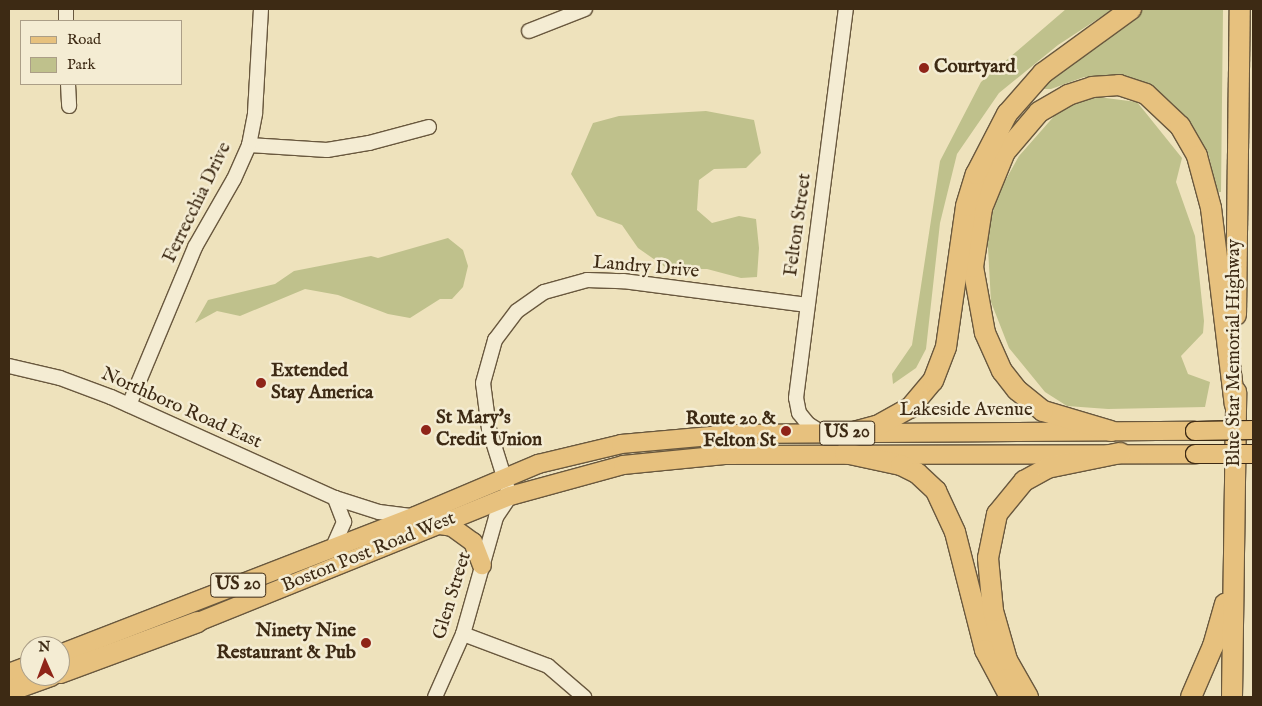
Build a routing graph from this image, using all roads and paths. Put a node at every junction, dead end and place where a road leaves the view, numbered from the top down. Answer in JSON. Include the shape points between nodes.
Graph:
{"nodes":[{"id":1,"x":261,"y":9,"type":"edge"},
{"id":2,"x":584,"y":9,"type":"edge"},
{"id":3,"x":846,"y":9,"type":"edge"},
{"id":4,"x":1131,"y":9,"type":"edge"},
{"id":5,"x":1240,"y":9,"type":"edge"},
{"id":6,"x":529,"y":31,"type":"dead end"},
{"id":7,"x":68,"y":85,"type":"edge"},
{"id":8,"x":69,"y":106,"type":"dead end"},
{"id":9,"x":429,"y":127,"type":"dead end"},
{"id":10,"x":249,"y":145,"type":"junction"},
{"id":11,"x":807,"y":305,"type":"junction"},
{"id":12,"x":9,"y":366,"type":"edge"},
{"id":13,"x":129,"y":405,"type":"junction"},
{"id":14,"x":1235,"y":405,"type":"junction"},
{"id":15,"x":1253,"y":430,"type":"edge"},
{"id":16,"x":1111,"y":431,"type":"junction"},
{"id":17,"x":850,"y":433,"type":"junction"},
{"id":18,"x":824,"y":434,"type":"junction"},
{"id":19,"x":845,"y":453,"type":"junction"},
{"id":20,"x":1120,"y":453,"type":"junction"},
{"id":21,"x":1253,"y":454,"type":"edge"},
{"id":22,"x":504,"y":477,"type":"junction"},
{"id":23,"x":510,"y":496,"type":"junction"},
{"id":24,"x":335,"y":498,"type":"junction"},
{"id":25,"x":415,"y":516,"type":"junction"},
{"id":26,"x":440,"y":525,"type":"junction"},
{"id":27,"x":332,"y":549,"type":"junction"},
{"id":28,"x":1234,"y":550,"type":"junction"},
{"id":29,"x":482,"y":565,"type":"junction"},
{"id":30,"x":198,"y":622,"type":"joint"},
{"id":31,"x":463,"y":634,"type":"junction"},
{"id":32,"x":70,"y":650,"type":"edge"},
{"id":33,"x":70,"y":669,"type":"edge"},
{"id":34,"x":23,"y":686,"type":"edge"},
{"id":35,"x":9,"y":691,"type":"edge"},
{"id":36,"x":435,"y":697,"type":"edge"},
{"id":37,"x":584,"y":697,"type":"edge"},
{"id":38,"x":1010,"y":697,"type":"edge"},
{"id":39,"x":1028,"y":697,"type":"edge"},
{"id":40,"x":1191,"y":697,"type":"edge"},
{"id":41,"x":1232,"y":697,"type":"edge"}],
"edges":[{"from":1,"to":10,"type":"street","name":"Ferrecchia Drive","via":[[255,113]]},
{"from":2,"to":6,"type":"street"},
{"from":3,"to":11,"type":"street","name":"Felton Street"},
{"from":4,"to":17,"type":"highway","via":[[1043,73],[1007,114],[976,174],[966,206],[946,347],[933,381],[910,408],[877,426]]},
{"from":5,"to":14,"type":"highway","name":"Blue Star Memorial Highway"},
{"from":7,"to":8,"type":"street"},
{"from":9,"to":10,"type":"street","via":[[369,144],[327,150]]},
{"from":10,"to":13,"type":"street","name":"Ferrecchia Drive","via":[[196,247]]},
{"from":11,"to":18,"type":"street","name":"Felton Street","via":[[796,398],[799,413],[808,424]]},
{"from":11,"to":22,"type":"street","name":"Landry Drive","via":[[600,280],[568,283],[544,292],[523,306],[500,332],[485,374],[487,416]]},
{"from":12,"to":13,"type":"street","name":"Northboro Road East","via":[[60,378]]},
{"from":13,"to":24,"type":"street","name":"Northboro Road East"},
{"from":14,"to":16,"type":"highway","via":[[1211,208],[1197,156],[1180,126],[1146,94],[1119,85],[1092,87],[1068,95],[1039,112],[1009,146],[992,178],[982,208],[973,267],[985,333],[999,365],[1017,390],[1043,411]]},
{"from":14,"to":28,"type":"highway","name":"Blue Star Memorial Highway"},
{"from":15,"to":16,"type":"main road","name":"Lakeside Avenue","number":"US 20","bridge":true},
{"from":16,"to":17,"type":"main road","name":"Lakeside Avenue","number":"US 20"},
{"from":17,"to":18,"type":"main road","name":"Lakeside Avenue","number":"US 20"},
{"from":18,"to":22,"type":"main road","name":"Lakeside Avenue","number":"US 20","via":[[734,434],[638,441],[554,460]]},
{"from":19,"to":20,"type":"main road","number":"US 20"},
{"from":19,"to":23,"type":"main road","number":"US 20","via":[[709,456],[644,462],[610,468]]},
{"from":19,"to":38,"type":"highway","via":[[901,465],[917,473],[936,491],[955,532],[985,650]]},
{"from":20,"to":21,"type":"main road","number":"US 20","bridge":true},
{"from":20,"to":39,"type":"highway","via":[[1047,468],[1024,482],[997,514],[988,558],[993,611],[1007,660]]},
{"from":22,"to":23,"type":"street"},
{"from":22,"to":25,"type":"main road","name":"Boston Post Road West","number":"US 20"},
{"from":23,"to":26,"type":"main road","name":"Boston Post Road West","number":"US 20"},
{"from":23,"to":29,"type":"street","name":"Glen Street","via":[[496,517]]},
{"from":24,"to":25,"type":"street","name":"Northboro Road East","via":[[379,512]]},
{"from":24,"to":27,"type":"street","via":[[344,522]]},
{"from":25,"to":27,"type":"main road","name":"Boston Post Road West","number":"US 20"},
{"from":26,"to":29,"type":"main road","via":[[452,527],[473,542]]},
{"from":26,"to":30,"type":"main road","name":"Boston Post Road West","number":"US 20"},
{"from":27,"to":32,"type":"main road","name":"Boston Post Road West","number":"US 20"},
{"from":28,"to":40,"type":"highway","via":[[1220,624]]},
{"from":28,"to":41,"type":"highway","name":"Blue Star Memorial Highway"},
{"from":29,"to":31,"type":"street","name":"Glen Street"},
{"from":30,"to":33,"type":"highway","name":"Boston Post Road West","number":"US 20"},
{"from":31,"to":36,"type":"street","name":"Glen Street"},
{"from":31,"to":37,"type":"street","via":[[548,666]]},
{"from":34,"to":35,"type":"highway"}]}
